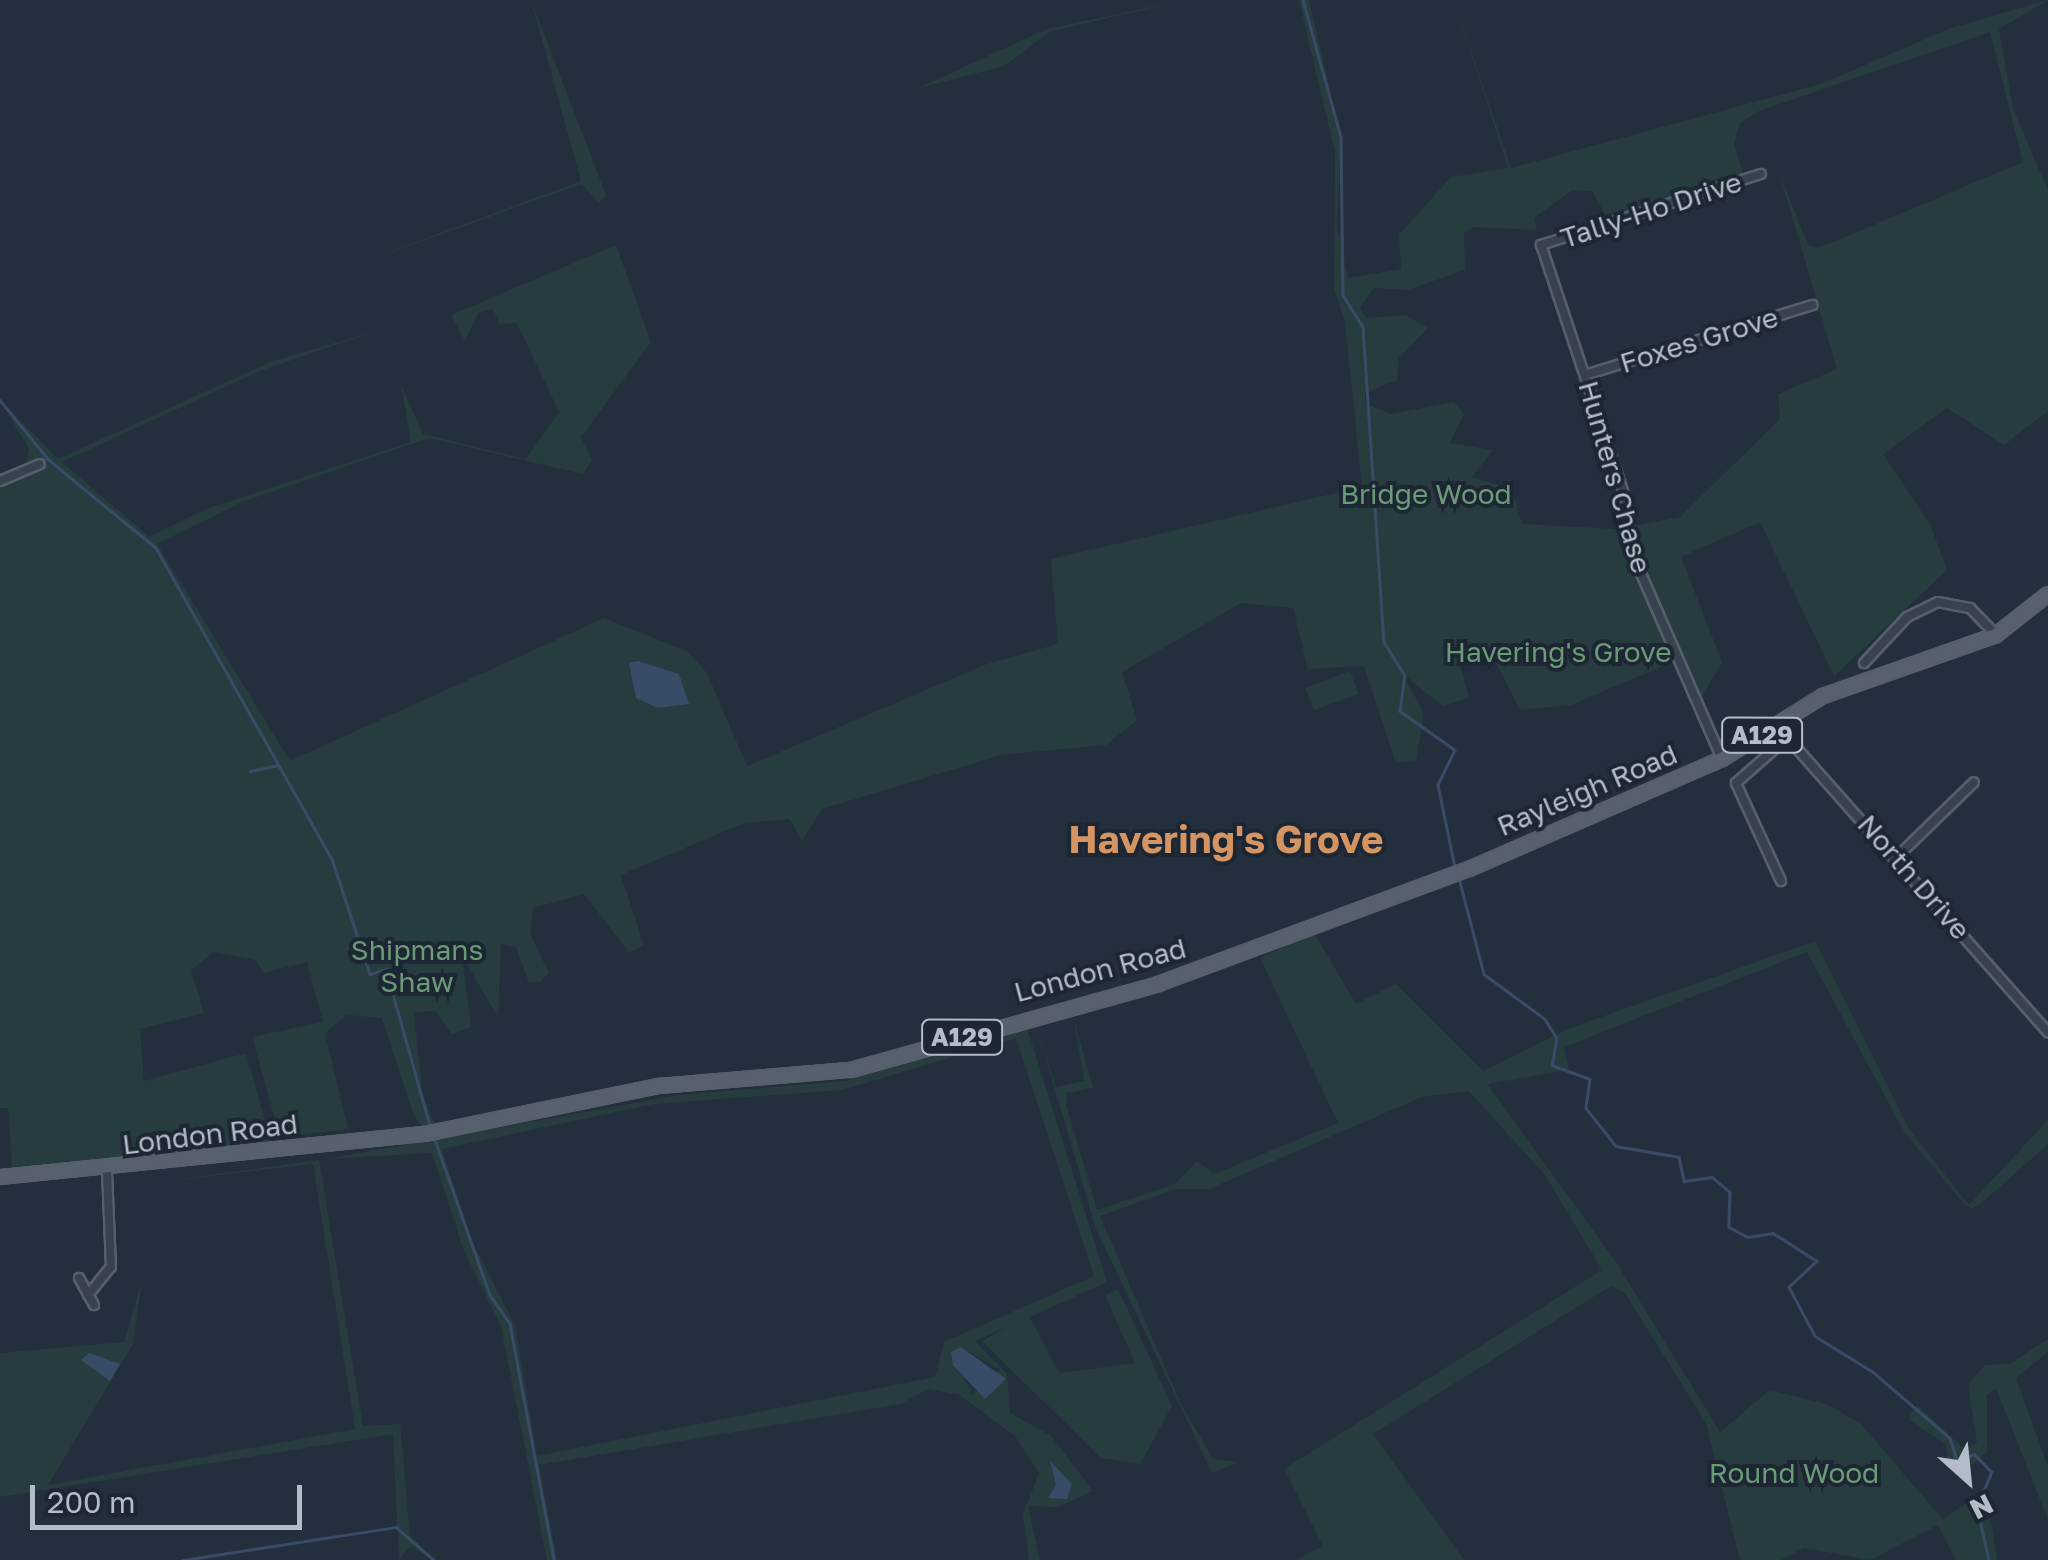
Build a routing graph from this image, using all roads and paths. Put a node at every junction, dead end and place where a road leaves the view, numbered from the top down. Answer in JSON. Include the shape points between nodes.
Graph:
{"nodes":[{"id":1,"x":1762,"y":174,"type":"dead end"},
{"id":2,"x":1542,"y":245,"type":"joint"},
{"id":3,"x":1812,"y":305,"type":"dead end"},
{"id":4,"x":1586,"y":375,"type":"junction"},
{"id":5,"x":40,"y":464,"type":"dead end"},
{"id":6,"x":0,"y":481,"type":"edge"},
{"id":7,"x":2048,"y":594,"type":"edge"},
{"id":8,"x":1996,"y":635,"type":"junction"},
{"id":9,"x":1864,"y":663,"type":"dead end"},
{"id":10,"x":1776,"y":726,"type":"junction"},
{"id":11,"x":1787,"y":738,"type":"junction"},
{"id":12,"x":1722,"y":760,"type":"junction"},
{"id":13,"x":1974,"y":782,"type":"dead end"},
{"id":14,"x":1897,"y":857,"type":"junction"},
{"id":15,"x":1469,"y":869,"type":"joint"},
{"id":16,"x":1781,"y":881,"type":"dead end"},
{"id":17,"x":2048,"y":1032,"type":"edge"},
{"id":18,"x":107,"y":1171,"type":"junction"},
{"id":19,"x":0,"y":1177,"type":"edge"},
{"id":20,"x":79,"y":1278,"type":"dead end"},
{"id":21,"x":88,"y":1295,"type":"junction"},
{"id":22,"x":94,"y":1305,"type":"dead end"}],
"edges":[{"from":1,"to":2,"type":"street","name":"Tally-Ho Drive"},
{"from":2,"to":4,"type":"street","name":"Hunters Chase"},
{"from":3,"to":4,"type":"street","name":"Foxes Grove"},
{"from":4,"to":12,"type":"street","name":"Hunters Chase","via":[[1626,500],[1634,558]]},
{"from":5,"to":6,"type":"street"},
{"from":7,"to":8,"type":"main road","name":"Rayleigh Road","number":"A129"},
{"from":8,"to":9,"type":"street","via":[[1970,608],[1938,602],[1908,617]]},
{"from":8,"to":10,"type":"main road","name":"Rayleigh Road","number":"A129","via":[[1877,673]]},
{"from":10,"to":11,"type":"street","name":"North Drive"},
{"from":10,"to":12,"type":"main road","name":"Rayleigh Road","number":"A129"},
{"from":11,"to":14,"type":"street","name":"North Drive"},
{"from":11,"to":16,"type":"street","via":[[1736,783]]},
{"from":12,"to":15,"type":"main road","name":"Rayleigh Road","number":"A129"},
{"from":13,"to":14,"type":"street"},
{"from":14,"to":17,"type":"street","name":"North Drive"},
{"from":15,"to":18,"type":"main road","name":"London Road","number":"A129","via":[[1158,984],[866,1067],[660,1086],[432,1133]]},
{"from":18,"to":19,"type":"main road","name":"London Road","number":"A129"},
{"from":18,"to":21,"type":"street","via":[[111,1267]]},
{"from":20,"to":21,"type":"street"},
{"from":21,"to":22,"type":"street"}]}
